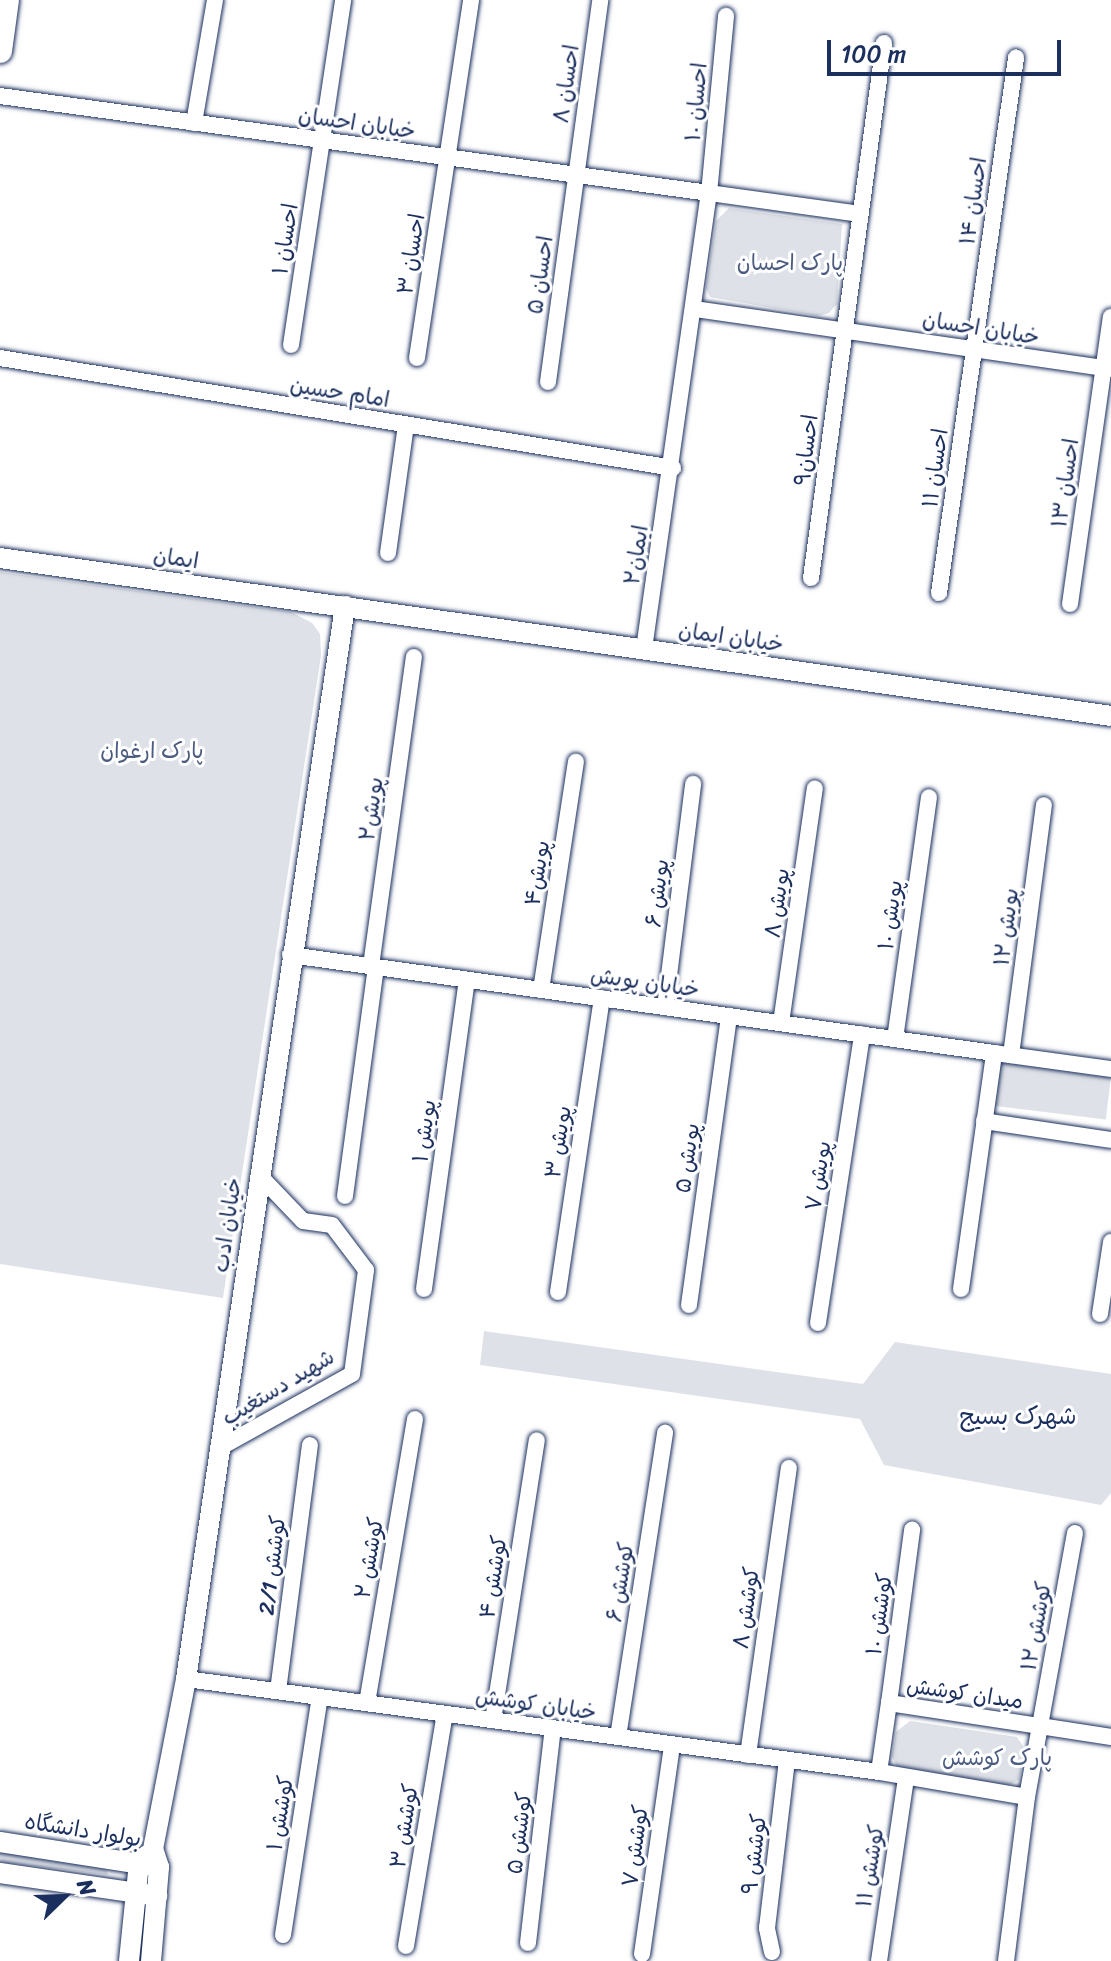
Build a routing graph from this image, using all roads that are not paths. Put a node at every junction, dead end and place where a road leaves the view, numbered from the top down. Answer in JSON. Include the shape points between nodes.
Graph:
{"nodes":[{"id":1,"x":7,"y":0,"type":"edge"},
{"id":2,"x":215,"y":0,"type":"edge"},
{"id":3,"x":343,"y":0,"type":"edge"},
{"id":4,"x":471,"y":0,"type":"edge"},
{"id":5,"x":600,"y":0,"type":"edge"},
{"id":6,"x":726,"y":16,"type":"dead end"},
{"id":7,"x":884,"y":43,"type":"dead end"},
{"id":8,"x":0,"y":51,"type":"edge"},
{"id":9,"x":1016,"y":58,"type":"dead end"},
{"id":10,"x":0,"y":96,"type":"edge"},
{"id":11,"x":194,"y":123,"type":"junction"},
{"id":12,"x":322,"y":140,"type":"junction"},
{"id":13,"x":447,"y":157,"type":"junction"},
{"id":14,"x":576,"y":175,"type":"junction"},
{"id":15,"x":709,"y":193,"type":"junction"},
{"id":16,"x":860,"y":214,"type":"junction"},
{"id":17,"x":695,"y":309,"type":"junction"},
{"id":18,"x":1111,"y":317,"type":"edge"},
{"id":19,"x":844,"y":329,"type":"junction"},
{"id":20,"x":291,"y":345,"type":"dead end"},
{"id":21,"x":974,"y":350,"type":"junction"},
{"id":22,"x":0,"y":358,"type":"edge"},
{"id":23,"x":417,"y":358,"type":"dead end"},
{"id":24,"x":1107,"y":369,"type":"edge"},
{"id":25,"x":548,"y":382,"type":"dead end"},
{"id":26,"x":406,"y":425,"type":"junction"},
{"id":27,"x":673,"y":468,"type":"junction"},
{"id":28,"x":388,"y":553,"type":"dead end"},
{"id":29,"x":0,"y":558,"type":"edge"},
{"id":30,"x":811,"y":578,"type":"dead end"},
{"id":31,"x":939,"y":593,"type":"dead end"},
{"id":32,"x":1070,"y":604,"type":"dead end"},
{"id":33,"x":345,"y":606,"type":"junction"},
{"id":34,"x":644,"y":649,"type":"junction"},
{"id":35,"x":414,"y":657,"type":"dead end"},
{"id":36,"x":1111,"y":716,"type":"edge"},
{"id":37,"x":576,"y":762,"type":"dead end"},
{"id":38,"x":693,"y":784,"type":"dead end"},
{"id":39,"x":815,"y":788,"type":"dead end"},
{"id":40,"x":929,"y":797,"type":"dead end"},
{"id":41,"x":1044,"y":805,"type":"dead end"},
{"id":42,"x":290,"y":955,"type":"junction"},
{"id":43,"x":374,"y":967,"type":"junction"},
{"id":44,"x":467,"y":980,"type":"junction"},
{"id":45,"x":541,"y":990,"type":"junction"},
{"id":46,"x":602,"y":998,"type":"junction"},
{"id":47,"x":665,"y":1007,"type":"junction"},
{"id":48,"x":729,"y":1016,"type":"junction"},
{"id":49,"x":781,"y":1023,"type":"junction"},
{"id":50,"x":862,"y":1034,"type":"junction"},
{"id":51,"x":895,"y":1039,"type":"junction"},
{"id":52,"x":994,"y":1053,"type":"junction"},
{"id":53,"x":1011,"y":1055,"type":"junction"},
{"id":54,"x":1111,"y":1069,"type":"edge"},
{"id":55,"x":984,"y":1121,"type":"junction"},
{"id":56,"x":1111,"y":1140,"type":"edge"},
{"id":57,"x":259,"y":1175,"type":"junction"},
{"id":58,"x":345,"y":1196,"type":"dead end"},
{"id":59,"x":1111,"y":1242,"type":"edge"},
{"id":60,"x":424,"y":1289,"type":"dead end"},
{"id":61,"x":961,"y":1289,"type":"dead end"},
{"id":62,"x":558,"y":1292,"type":"dead end"},
{"id":63,"x":689,"y":1305,"type":"dead end"},
{"id":64,"x":1100,"y":1314,"type":"dead end"},
{"id":65,"x":818,"y":1323,"type":"dead end"},
{"id":66,"x":415,"y":1419,"type":"dead end"},
{"id":67,"x":665,"y":1433,"type":"dead end"},
{"id":68,"x":537,"y":1440,"type":"dead end"},
{"id":69,"x":310,"y":1445,"type":"dead end"},
{"id":70,"x":219,"y":1448,"type":"junction"},
{"id":71,"x":789,"y":1468,"type":"dead end"},
{"id":72,"x":912,"y":1530,"type":"dead end"},
{"id":73,"x":1075,"y":1533,"type":"dead end"},
{"id":74,"x":186,"y":1679,"type":"junction"},
{"id":75,"x":278,"y":1691,"type":"junction"},
{"id":76,"x":320,"y":1697,"type":"junction"},
{"id":77,"x":367,"y":1703,"type":"junction"},
{"id":78,"x":889,"y":1703,"type":"junction"},
{"id":79,"x":445,"y":1714,"type":"junction"},
{"id":80,"x":493,"y":1720,"type":"junction"},
{"id":81,"x":1040,"y":1726,"type":"junction"},
{"id":82,"x":553,"y":1728,"type":"junction"},
{"id":83,"x":618,"y":1737,"type":"junction"},
{"id":84,"x":1111,"y":1737,"type":"edge"},
{"id":85,"x":672,"y":1745,"type":"junction"},
{"id":86,"x":748,"y":1755,"type":"junction"},
{"id":87,"x":787,"y":1760,"type":"junction"},
{"id":88,"x":879,"y":1772,"type":"junction"},
{"id":89,"x":906,"y":1778,"type":"junction"},
{"id":90,"x":1027,"y":1797,"type":"junction"},
{"id":91,"x":0,"y":1842,"type":"edge"},
{"id":92,"x":150,"y":1860,"type":"junction"},
{"id":93,"x":0,"y":1873,"type":"edge"},
{"id":94,"x":147,"y":1894,"type":"junction"},
{"id":95,"x":283,"y":1935,"type":"dead end"},
{"id":96,"x":528,"y":1943,"type":"dead end"},
{"id":97,"x":406,"y":1946,"type":"dead end"},
{"id":98,"x":772,"y":1952,"type":"dead end"},
{"id":99,"x":642,"y":1954,"type":"dead end"},
{"id":100,"x":129,"y":1961,"type":"edge"},
{"id":101,"x":151,"y":1961,"type":"edge"},
{"id":102,"x":879,"y":1961,"type":"edge"},
{"id":103,"x":1006,"y":1961,"type":"edge"}],
"edges":[{"from":1,"to":8,"type":"main road"},
{"from":2,"to":11,"type":"street"},
{"from":3,"to":12,"type":"street","name":"احسان ۱"},
{"from":4,"to":13,"type":"street","name":"احسان ۳"},
{"from":5,"to":14,"type":"street","name":"احسان ۸"},
{"from":6,"to":15,"type":"street","name":"احسان ۱۰"},
{"from":7,"to":16,"type":"street"},
{"from":9,"to":21,"type":"street","name":"احسان ۱۴"},
{"from":10,"to":11,"type":"street","name":"خیابان احسان"},
{"from":11,"to":12,"type":"street","name":"خیابان احسان"},
{"from":12,"to":13,"type":"street","name":"خیابان احسان"},
{"from":12,"to":20,"type":"street","name":"احسان ۱"},
{"from":13,"to":14,"type":"street","name":"خیابان احسان"},
{"from":13,"to":23,"type":"street","name":"احسان ۳"},
{"from":14,"to":15,"type":"street","name":"خیابان احسان"},
{"from":14,"to":25,"type":"street","name":"احسان ۵"},
{"from":15,"to":16,"type":"street","name":"خیابان احسان"},
{"from":15,"to":17,"type":"street"},
{"from":16,"to":19,"type":"street"},
{"from":17,"to":19,"type":"street","name":"خیابان احسان"},
{"from":17,"to":27,"type":"street","name":"ایمان۲"},
{"from":18,"to":24,"type":"street","name":"احسان ۱۳"},
{"from":19,"to":21,"type":"street","name":"خیابان احسان"},
{"from":19,"to":30,"type":"street","name":"احسان۹"},
{"from":21,"to":24,"type":"street","name":"خیابان احسان"},
{"from":21,"to":31,"type":"street","name":"احسان ۱۱"},
{"from":22,"to":26,"type":"street","name":"امام حسین"},
{"from":24,"to":32,"type":"street","name":"احسان ۱۳"},
{"from":26,"to":27,"type":"street","name":"امام حسین"},
{"from":26,"to":28,"type":"street"},
{"from":27,"to":34,"type":"street","name":"ایمان۲"},
{"from":29,"to":33,"type":"street","name":"ایمان"},
{"from":33,"to":34,"type":"street","name":"خیابان ایمان"},
{"from":33,"to":42,"type":"street","name":"خیابان ادب"},
{"from":34,"to":36,"type":"street","name":"خیابان ایمان"},
{"from":35,"to":43,"type":"street","name":"پویش۲"},
{"from":37,"to":45,"type":"street","name":"پویش۴"},
{"from":38,"to":47,"type":"street","name":"پویش ۶"},
{"from":39,"to":49,"type":"street","name":"پویش ۸"},
{"from":40,"to":51,"type":"street","name":"پویش ۱۰"},
{"from":41,"to":53,"type":"street","name":"پویش ۱۲"},
{"from":42,"to":43,"type":"street","name":"خیابان پویش"},
{"from":42,"to":57,"type":"street","name":"خیابان ادب"},
{"from":43,"to":44,"type":"street","name":"خیابان پویش"},
{"from":43,"to":58,"type":"street","name":"پویش۲"},
{"from":44,"to":45,"type":"street","name":"خیابان پویش"},
{"from":44,"to":60,"type":"street","name":"پویش ۱"},
{"from":45,"to":46,"type":"street","name":"خیابان پویش"},
{"from":46,"to":47,"type":"street","name":"خیابان پویش"},
{"from":46,"to":62,"type":"street","name":"پویش ۳"},
{"from":47,"to":48,"type":"street","name":"خیابان پویش"},
{"from":48,"to":49,"type":"street","name":"خیابان پویش"},
{"from":48,"to":63,"type":"street","name":"پویش ۵"},
{"from":49,"to":50,"type":"street","name":"خیابان پویش"},
{"from":50,"to":51,"type":"street","name":"خیابان پویش"},
{"from":50,"to":65,"type":"street","name":"پویش ۷"},
{"from":51,"to":52,"type":"street","name":"خیابان پویش"},
{"from":52,"to":53,"type":"street","name":"خیابان پویش"},
{"from":52,"to":55,"type":"street"},
{"from":53,"to":54,"type":"street","name":"خیابان پویش"},
{"from":55,"to":56,"type":"street"},
{"from":55,"to":61,"type":"street"},
{"from":57,"to":70,"type":"street","name":"خیابان ادب"},
{"from":57,"to":70,"type":"street","name":"شهید دستغیب","via":[[303,1221],[332,1225],[366,1270],[352,1374]]},
{"from":59,"to":64,"type":"street"},
{"from":66,"to":77,"type":"street","name":"کوشش ۲"},
{"from":67,"to":83,"type":"street","name":"کوشش ۶"},
{"from":68,"to":80,"type":"street","name":"کوشش ۴"},
{"from":69,"to":75,"type":"street","name":"کوشش 2/1"},
{"from":70,"to":74,"type":"street","name":"خیابان ادب"},
{"from":71,"to":86,"type":"street","name":"کوشش ۸"},
{"from":72,"to":78,"type":"street","name":"کوشش ۱۰"},
{"from":73,"to":81,"type":"street","name":"کوشش ۱۲"},
{"from":74,"to":75,"type":"street","name":"خیابان کوشش"},
{"from":74,"to":92,"type":"street","name":"خیابان ادب"},
{"from":75,"to":76,"type":"street","name":"خیابان کوشش"},
{"from":76,"to":77,"type":"street","name":"خیابان کوشش"},
{"from":76,"to":95,"type":"street","name":"کوشش ۱"},
{"from":77,"to":79,"type":"street","name":"خیابان کوشش"},
{"from":78,"to":81,"type":"street","name":"میدان کوشش"},
{"from":78,"to":88,"type":"street","name":"میدان کوشش"},
{"from":79,"to":80,"type":"street","name":"خیابان کوشش"},
{"from":79,"to":97,"type":"street","name":"کوشش ۳"},
{"from":80,"to":82,"type":"street","name":"خیابان کوشش"},
{"from":81,"to":84,"type":"street"},
{"from":81,"to":90,"type":"street","name":"میدان کوشش"},
{"from":82,"to":83,"type":"street","name":"خیابان کوشش"},
{"from":82,"to":96,"type":"street","name":"کوشش ۵"},
{"from":83,"to":85,"type":"street","name":"خیابان کوشش"},
{"from":85,"to":86,"type":"street","name":"خیابان کوشش"},
{"from":85,"to":99,"type":"street","name":"کوشش ۷"},
{"from":86,"to":87,"type":"street","name":"خیابان کوشش"},
{"from":87,"to":88,"type":"street","name":"خیابان کوشش"},
{"from":87,"to":98,"type":"street","name":"کوشش ۹","via":[[767,1928]]},
{"from":88,"to":89,"type":"street"},
{"from":89,"to":90,"type":"street"},
{"from":89,"to":102,"type":"street","name":"کوشش ۱۱"},
{"from":90,"to":103,"type":"street","name":"میدان کوشش"},
{"from":91,"to":92,"type":"street","name":"بولوار دانشگاه"},
{"from":92,"to":94,"type":"street","name":"خیابان ادب"},
{"from":93,"to":94,"type":"street"},
{"from":94,"to":100,"type":"street"},
{"from":94,"to":101,"type":"street"}]}
